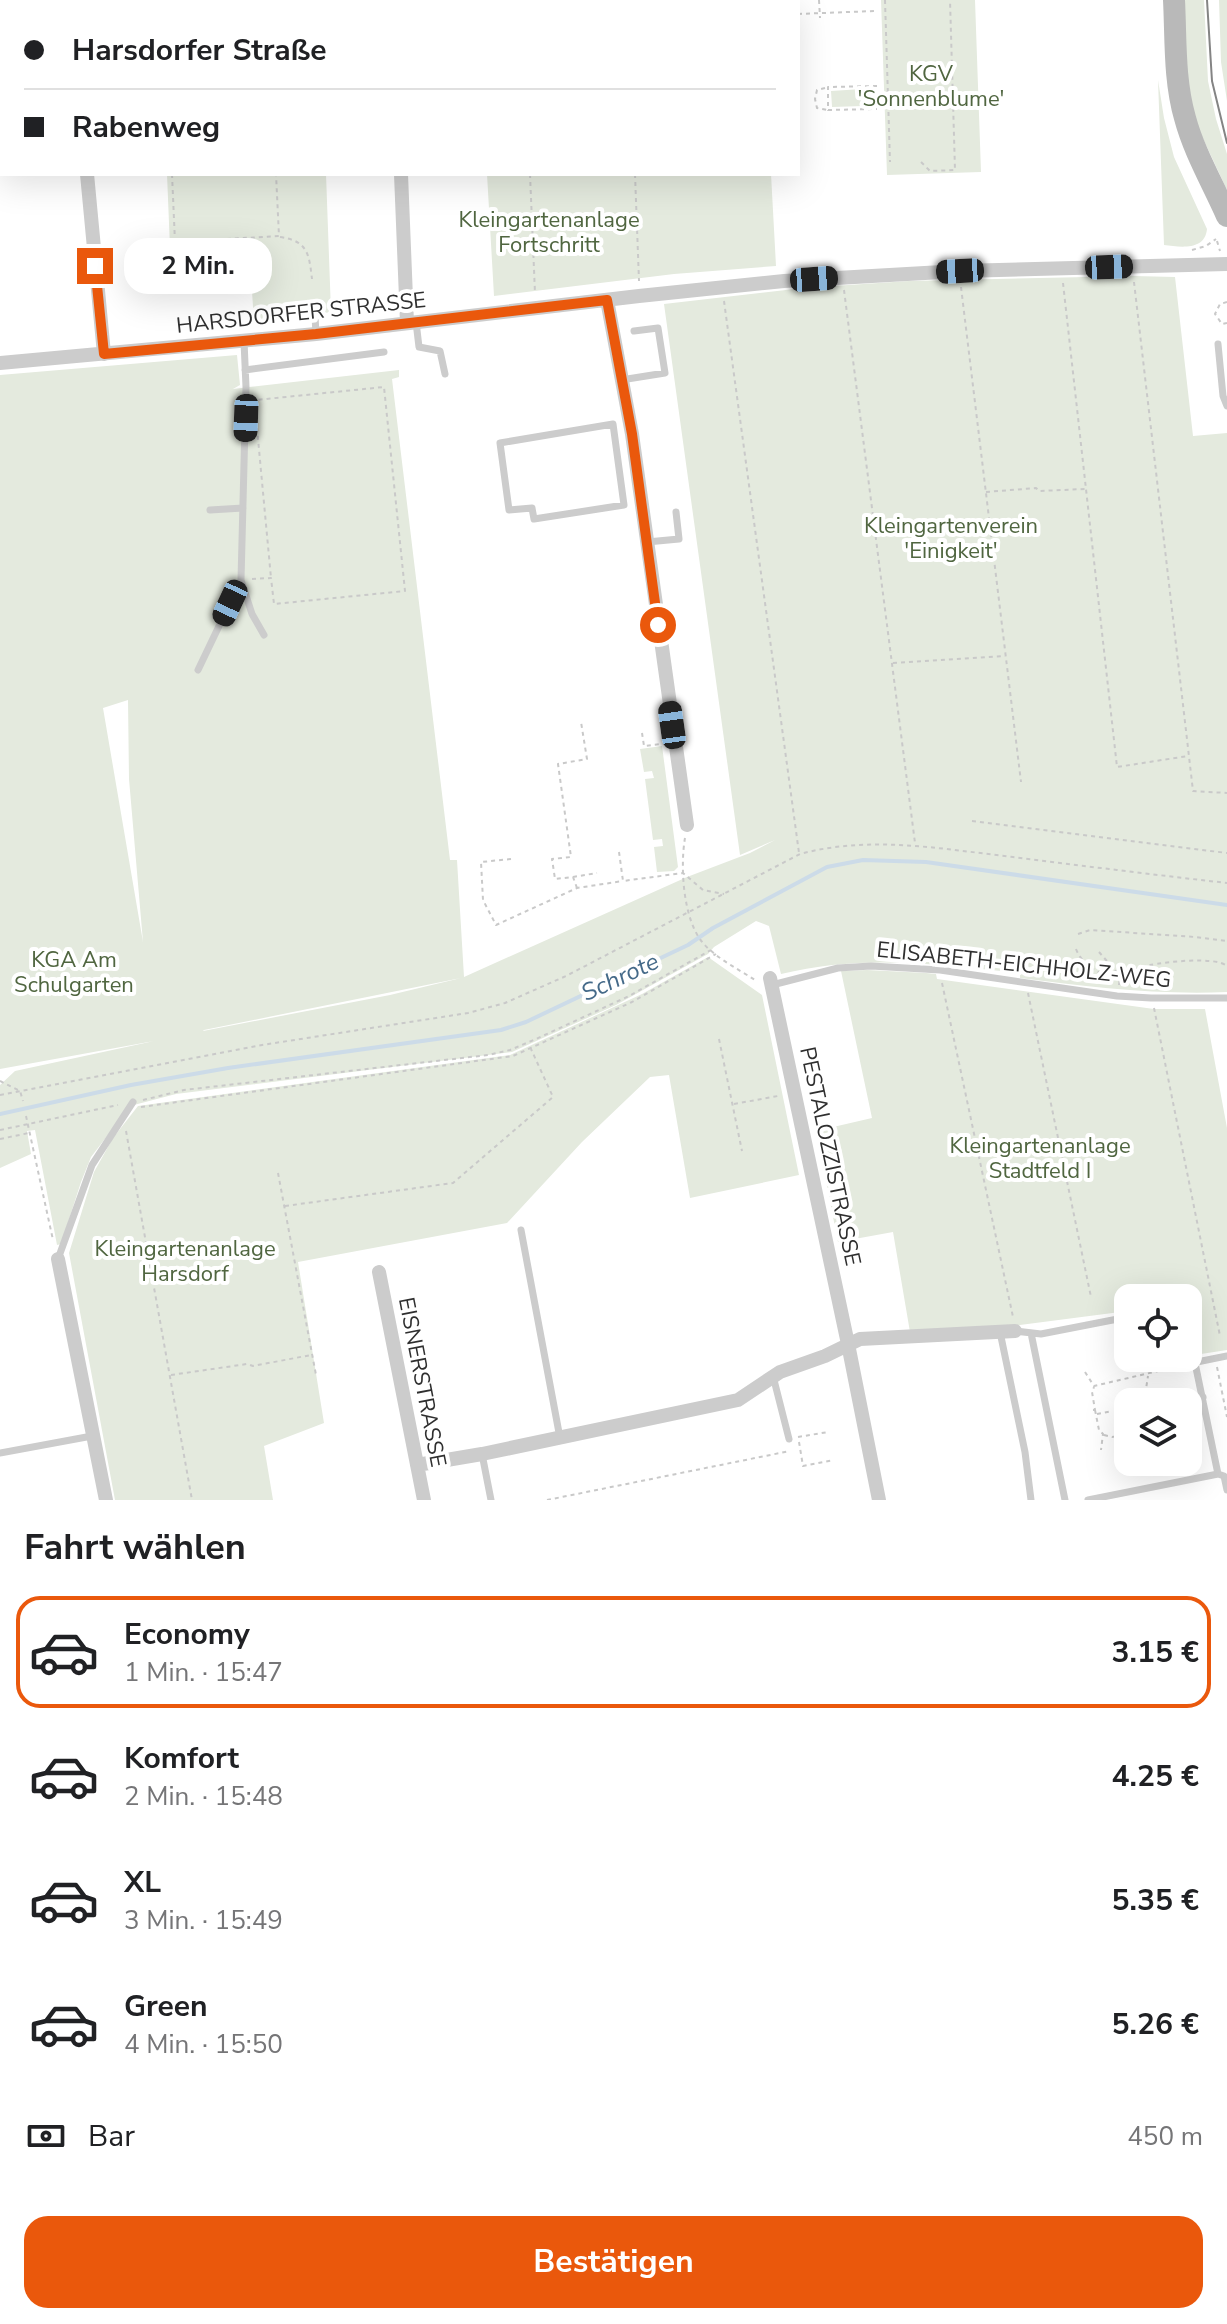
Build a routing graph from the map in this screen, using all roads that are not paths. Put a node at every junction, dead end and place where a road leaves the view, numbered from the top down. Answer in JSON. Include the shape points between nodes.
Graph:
{"nodes":[{"id":1,"x":1174,"y":0,"type":"edge"},
{"id":2,"x":87,"y":176,"type":"edge"},
{"id":3,"x":401,"y":176,"type":"edge"},
{"id":4,"x":1227,"y":216,"type":"edge"},
{"id":5,"x":1227,"y":264,"type":"edge"},
{"id":6,"x":607,"y":300,"type":"junction"},
{"id":7,"x":315,"y":316,"type":"dead end"},
{"id":8,"x":412,"y":322,"type":"junction"},
{"id":9,"x":634,"y":331,"type":"dead end"},
{"id":10,"x":316,"y":334,"type":"junction"},
{"id":11,"x":244,"y":341,"type":"junction"},
{"id":12,"x":1218,"y":344,"type":"dead end"},
{"id":13,"x":384,"y":352,"type":"dead end"},
{"id":14,"x":104,"y":354,"type":"junction"},
{"id":15,"x":0,"y":363,"type":"edge"},
{"id":16,"x":245,"y":370,"type":"junction"},
{"id":17,"x":445,"y":374,"type":"dead end"},
{"id":18,"x":621,"y":380,"type":"junction"},
{"id":19,"x":1227,"y":406,"type":"edge"},
{"id":20,"x":624,"y":505,"type":"joint"},
{"id":21,"x":243,"y":508,"type":"junction"},
{"id":22,"x":210,"y":510,"type":"dead end"},
{"id":23,"x":676,"y":512,"type":"dead end"},
{"id":24,"x":647,"y":542,"type":"junction"},
{"id":25,"x":241,"y":580,"type":"junction"},
{"id":26,"x":264,"y":635,"type":"dead end"},
{"id":27,"x":198,"y":670,"type":"dead end"},
{"id":28,"x":687,"y":825,"type":"road end"},
{"id":29,"x":771,"y":982,"type":"joint"},
{"id":30,"x":1227,"y":998,"type":"edge"},
{"id":31,"x":136,"y":1104,"type":"road end"},
{"id":32,"x":521,"y":1230,"type":"dead end"},
{"id":33,"x":58,"y":1259,"type":"joint"},
{"id":34,"x":379,"y":1272,"type":"dead end"},
{"id":35,"x":1114,"y":1320,"type":"edge"},
{"id":36,"x":1000,"y":1332,"type":"junction"},
{"id":37,"x":1023,"y":1332,"type":"junction"},
{"id":38,"x":848,"y":1344,"type":"junction"},
{"id":39,"x":1227,"y":1356,"type":"edge"},
{"id":40,"x":1202,"y":1361,"type":"edge"},
{"id":41,"x":1197,"y":1372,"type":"edge"},
{"id":42,"x":773,"y":1376,"type":"junction"},
{"id":43,"x":1203,"y":1397,"type":"joint"},
{"id":44,"x":93,"y":1436,"type":"junction"},
{"id":45,"x":560,"y":1438,"type":"junction"},
{"id":46,"x":794,"y":1438,"type":"road end"},
{"id":47,"x":0,"y":1453,"type":"edge"},
{"id":48,"x":482,"y":1454,"type":"junction"},
{"id":49,"x":417,"y":1465,"type":"junction"},
{"id":50,"x":1218,"y":1474,"type":"junction"},
{"id":51,"x":1227,"y":1490,"type":"edge"},
{"id":52,"x":106,"y":1500,"type":"edge"},
{"id":53,"x":424,"y":1500,"type":"edge"},
{"id":54,"x":491,"y":1500,"type":"edge"},
{"id":55,"x":879,"y":1500,"type":"edge"},
{"id":56,"x":1031,"y":1500,"type":"edge"},
{"id":57,"x":1065,"y":1500,"type":"edge"},
{"id":58,"x":1088,"y":1500,"type":"edge"}],
"edges":[{"from":1,"to":4,"type":"main road","via":[[1182,109]]},
{"from":2,"to":14,"type":"street"},
{"from":3,"to":8,"type":"street"},
{"from":5,"to":6,"type":"street","name":"HARSDORFER STRASSE","via":[[895,274]]},
{"from":6,"to":8,"type":"street","name":"HARSDORFER STRASSE"},
{"from":6,"to":18,"type":"street"},
{"from":7,"to":10,"type":"lane"},
{"from":8,"to":10,"type":"street","name":"HARSDORFER STRASSE"},
{"from":8,"to":17,"type":"lane","via":[[419,347],[440,351]]},
{"from":9,"to":18,"type":"lane","via":[[658,328],[665,373]]},
{"from":10,"to":11,"type":"street","name":"HARSDORFER STRASSE"},
{"from":11,"to":14,"type":"street","name":"HARSDORFER STRASSE"},
{"from":11,"to":16,"type":"lane"},
{"from":12,"to":19,"type":"lane"},
{"from":13,"to":16,"type":"lane"},
{"from":14,"to":15,"type":"street","name":"HARSDORFER STRASSE"},
{"from":16,"to":21,"type":"lane"},
{"from":18,"to":24,"type":"street"},
{"from":20,"to":20,"type":"lane","via":[[534,519],[532,508],[509,510],[500,443],[613,424]]},
{"from":21,"to":22,"type":"lane"},
{"from":21,"to":25,"type":"lane"},
{"from":23,"to":24,"type":"lane","via":[[679,539]]},
{"from":24,"to":28,"type":"street"},
{"from":25,"to":26,"type":"lane"},
{"from":25,"to":27,"type":"lane"},
{"from":29,"to":30,"type":"lane","name":"ELISABETH-EICHHOLZ-WEG","via":[[855,966],[940,970],[1117,996]]},
{"from":29,"to":38,"type":"street","name":"PESTALOZZISTRASSE"},
{"from":31,"to":33,"type":"lane","via":[[92,1165]]},
{"from":32,"to":45,"type":"lane"},
{"from":33,"to":44,"type":"street"},
{"from":34,"to":49,"type":"street","name":"EISNERSTRASSE"},
{"from":35,"to":37,"type":"lane","via":[[1041,1334]]},
{"from":36,"to":37,"type":"street"},
{"from":36,"to":38,"type":"street","via":[[864,1338]]},
{"from":36,"to":56,"type":"lane"},
{"from":37,"to":57,"type":"lane"},
{"from":38,"to":42,"type":"street"},
{"from":38,"to":55,"type":"street","name":"PESTALOZZISTRASSE"},
{"from":39,"to":40,"type":"lane"},
{"from":41,"to":43,"type":"lane"},
{"from":42,"to":45,"type":"street","via":[[738,1400]]},
{"from":42,"to":46,"type":"lane"},
{"from":43,"to":50,"type":"lane"},
{"from":44,"to":47,"type":"lane"},
{"from":44,"to":52,"type":"street"},
{"from":45,"to":48,"type":"street"},
{"from":48,"to":49,"type":"street"},
{"from":48,"to":54,"type":"lane"},
{"from":49,"to":53,"type":"street","name":"EISNERSTRASSE"},
{"from":50,"to":51,"type":"lane","via":[[1224,1476]]},
{"from":50,"to":58,"type":"lane"}]}
